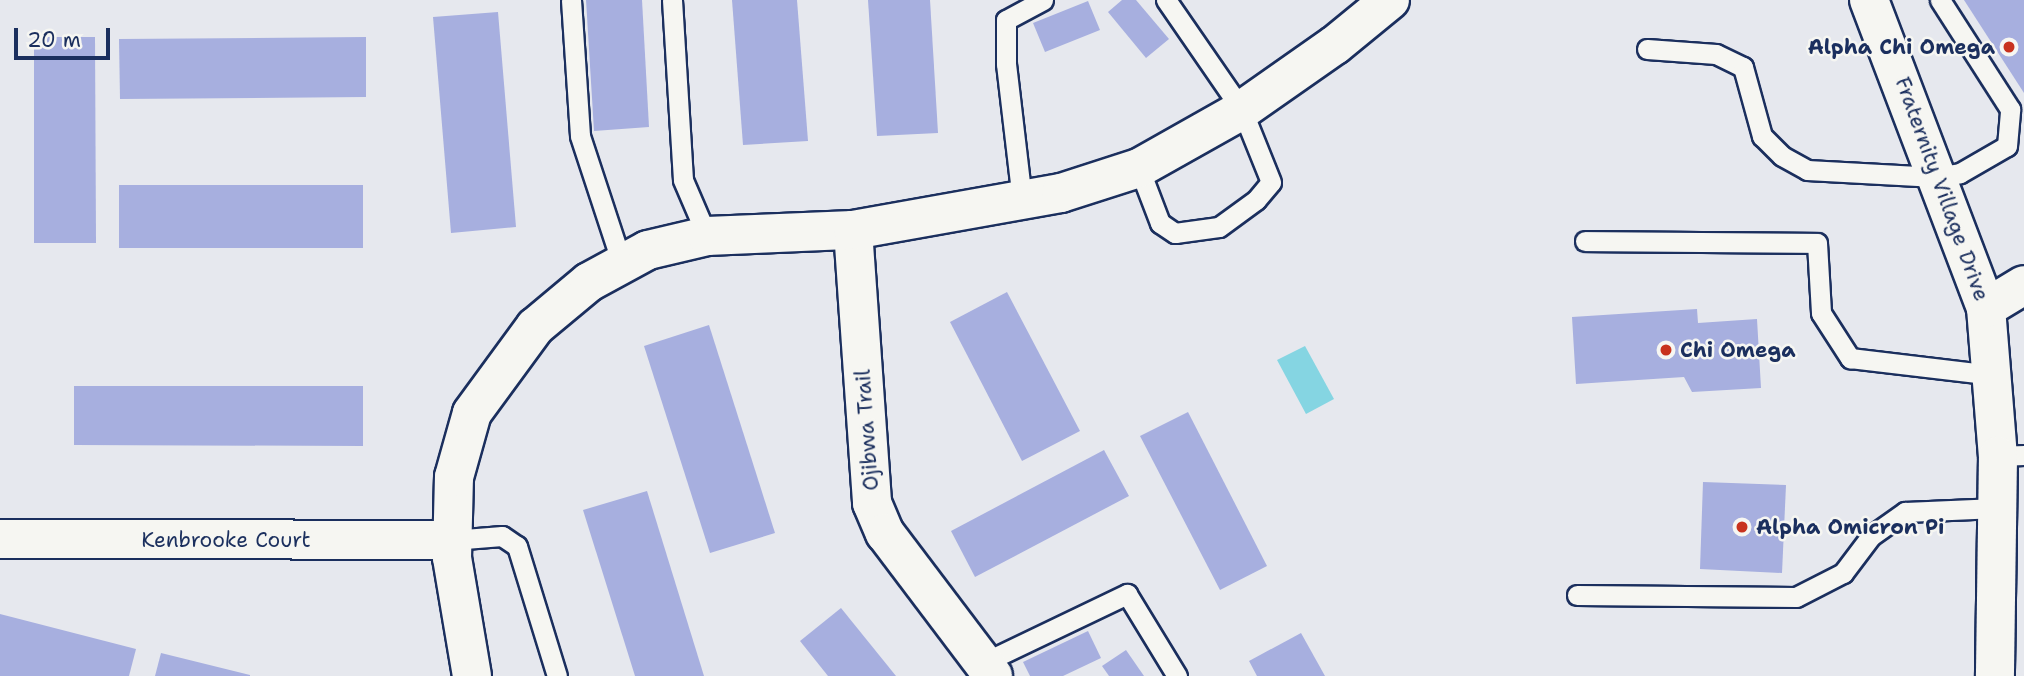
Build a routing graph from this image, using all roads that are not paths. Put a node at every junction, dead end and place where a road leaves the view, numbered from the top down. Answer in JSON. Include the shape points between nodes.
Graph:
{"nodes":[{"id":1,"x":571,"y":0,"type":"edge"},
{"id":2,"x":672,"y":0,"type":"edge"},
{"id":3,"x":1043,"y":0,"type":"edge"},
{"id":4,"x":1166,"y":0,"type":"edge"},
{"id":5,"x":1390,"y":0,"type":"edge"},
{"id":6,"x":1869,"y":0,"type":"edge"},
{"id":7,"x":1940,"y":0,"type":"edge"},
{"id":8,"x":1647,"y":49,"type":"dead end"},
{"id":9,"x":1242,"y":110,"type":"junction"},
{"id":10,"x":1139,"y":167,"type":"junction"},
{"id":11,"x":1936,"y":177,"type":"junction"},
{"id":12,"x":1022,"y":200,"type":"junction"},
{"id":13,"x":853,"y":230,"type":"junction"},
{"id":14,"x":707,"y":236,"type":"junction"},
{"id":15,"x":1585,"y":241,"type":"dead end"},
{"id":16,"x":622,"y":264,"type":"junction"},
{"id":17,"x":2024,"y":285,"type":"edge"},
{"id":18,"x":1986,"y":308,"type":"junction"},
{"id":19,"x":1992,"y":375,"type":"junction"},
{"id":20,"x":2011,"y":456,"type":"edge"},
{"id":21,"x":1997,"y":508,"type":"junction"},
{"id":22,"x":0,"y":539,"type":"edge"},
{"id":23,"x":452,"y":540,"type":"junction"},
{"id":24,"x":1577,"y":595,"type":"dead end"},
{"id":25,"x":988,"y":670,"type":"edge"},
{"id":26,"x":472,"y":676,"type":"edge"},
{"id":27,"x":557,"y":676,"type":"edge"},
{"id":28,"x":1177,"y":676,"type":"edge"},
{"id":29,"x":1995,"y":676,"type":"edge"}],
"edges":[{"from":1,"to":16,"type":"lane","via":[[580,136]]},
{"from":2,"to":14,"type":"lane","via":[[683,180]]},
{"from":3,"to":12,"type":"lane","via":[[1006,20],[1006,64]]},
{"from":4,"to":9,"type":"lane"},
{"from":5,"to":9,"type":"street"},
{"from":6,"to":11,"type":"street","name":"Fraternity Village Drive"},
{"from":7,"to":11,"type":"lane","via":[[2010,109],[2010,127],[2007,146],[1988,161]]},
{"from":8,"to":11,"type":"lane","via":[[1716,54],[1743,67],[1762,136],[1782,156],[1808,170]]},
{"from":9,"to":10,"type":"street"},
{"from":9,"to":10,"type":"lane","via":[[1271,182],[1256,200],[1219,227],[1175,233],[1160,223]]},
{"from":10,"to":12,"type":"street","via":[[1061,193]]},
{"from":11,"to":18,"type":"street","name":"Fraternity Village Drive"},
{"from":12,"to":13,"type":"street"},
{"from":13,"to":14,"type":"street"},
{"from":13,"to":25,"type":"street","name":"Ojibwa Trail","via":[[872,503],[885,533]]},
{"from":14,"to":16,"type":"street","via":[[648,250]]},
{"from":15,"to":19,"type":"lane","via":[[1817,243],[1821,313],[1850,358]]},
{"from":16,"to":23,"type":"street","via":[[589,282],[535,327],[472,413],[454,477]]},
{"from":17,"to":18,"type":"street"},
{"from":18,"to":19,"type":"street","name":"Fraternity Village Drive"},
{"from":19,"to":20,"type":"street","name":"Fraternity Village Drive"},
{"from":20,"to":21,"type":"street","name":"Fraternity Village Drive"},
{"from":21,"to":24,"type":"lane","via":[[1905,512],[1871,536],[1843,573],[1796,597]]},
{"from":21,"to":29,"type":"street","name":"Fraternity Village Drive"},
{"from":22,"to":23,"type":"street","name":"Kenbrooke Court"},
{"from":23,"to":26,"type":"street","via":[[459,620]]},
{"from":23,"to":27,"type":"lane","via":[[502,536],[517,546]]},
{"from":25,"to":28,"type":"lane","via":[[1127,594]]}]}
